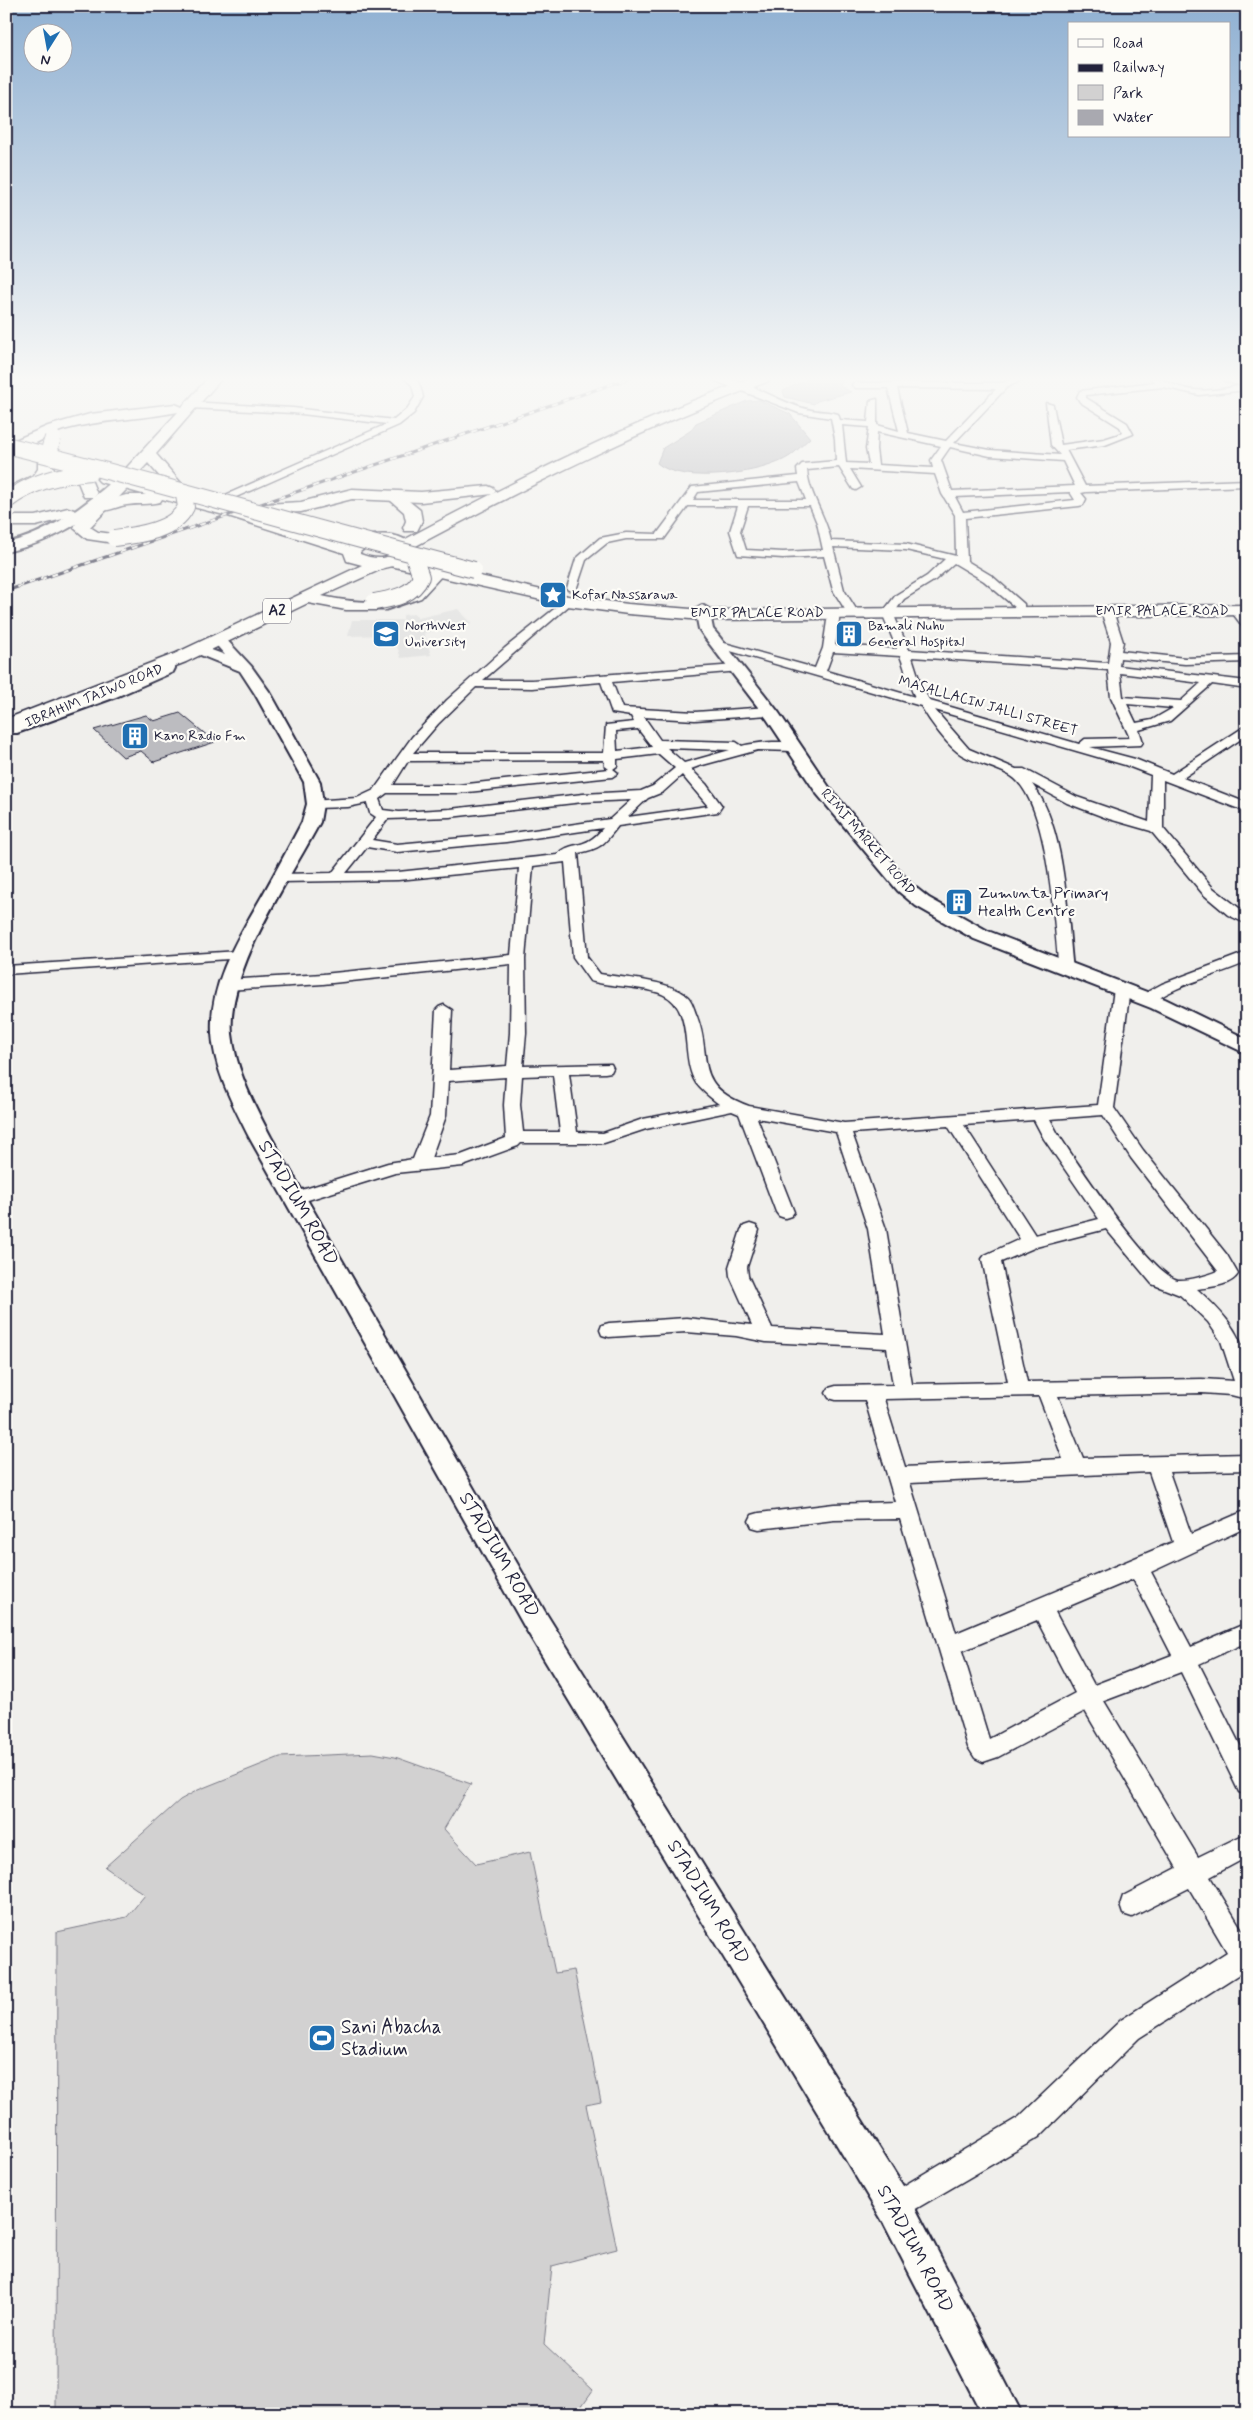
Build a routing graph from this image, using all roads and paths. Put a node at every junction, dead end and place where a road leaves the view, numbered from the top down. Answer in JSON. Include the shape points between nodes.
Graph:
{"nodes":[{"id":1,"x":1077,"y":490,"type":"edge"},
{"id":2,"x":20,"y":491,"type":"edge"},
{"id":3,"x":88,"y":491,"type":"edge"},
{"id":4,"x":93,"y":491,"type":"edge"},
{"id":5,"x":103,"y":491,"type":"edge"},
{"id":6,"x":117,"y":491,"type":"edge"},
{"id":7,"x":174,"y":491,"type":"edge"},
{"id":8,"x":174,"y":491,"type":"edge"},
{"id":9,"x":174,"y":491,"type":"edge"},
{"id":10,"x":188,"y":491,"type":"edge"},
{"id":11,"x":243,"y":491,"type":"edge"},
{"id":12,"x":488,"y":491,"type":"edge"},
{"id":13,"x":518,"y":491,"type":"edge"},
{"id":14,"x":694,"y":491,"type":"edge"},
{"id":15,"x":743,"y":491,"type":"edge"},
{"id":16,"x":807,"y":491,"type":"edge"},
{"id":17,"x":946,"y":491,"type":"edge"},
{"id":18,"x":1047,"y":491,"type":"edge"},
{"id":19,"x":182,"y":493,"type":"junction"},
{"id":20,"x":89,"y":494,"type":"junction"},
{"id":21,"x":482,"y":494,"type":"junction"},
{"id":22,"x":947,"y":494,"type":"junction"},
{"id":23,"x":227,"y":498,"type":"junction"},
{"id":24,"x":398,"y":500,"type":"junction"},
{"id":25,"x":6,"y":501,"type":"edge"},
{"id":26,"x":687,"y":502,"type":"junction"},
{"id":27,"x":813,"y":504,"type":"junction"},
{"id":28,"x":742,"y":505,"type":"junction"},
{"id":29,"x":102,"y":507,"type":"junction"},
{"id":30,"x":319,"y":508,"type":"junction"},
{"id":31,"x":264,"y":511,"type":"junction"},
{"id":32,"x":68,"y":513,"type":"junction"},
{"id":33,"x":960,"y":515,"type":"junction"},
{"id":34,"x":6,"y":521,"type":"edge"},
{"id":35,"x":312,"y":528,"type":"junction"},
{"id":36,"x":411,"y":528,"type":"junction"},
{"id":37,"x":378,"y":540,"type":"junction"},
{"id":38,"x":6,"y":541,"type":"edge"},
{"id":39,"x":6,"y":548,"type":"edge"},
{"id":40,"x":828,"y":549,"type":"junction"},
{"id":41,"x":410,"y":552,"type":"junction"},
{"id":42,"x":352,"y":553,"type":"junction"},
{"id":43,"x":958,"y":560,"type":"junction"},
{"id":44,"x":382,"y":563,"type":"junction"},
{"id":45,"x":437,"y":572,"type":"junction"},
{"id":46,"x":471,"y":572,"type":"junction"},
{"id":47,"x":570,"y":595,"type":"junction"},
{"id":48,"x":307,"y":597,"type":"junction"},
{"id":49,"x":1020,"y":606,"type":"junction"},
{"id":50,"x":655,"y":607,"type":"junction"},
{"id":51,"x":842,"y":611,"type":"junction"},
{"id":52,"x":890,"y":611,"type":"junction"},
{"id":53,"x":702,"y":612,"type":"junction"},
{"id":54,"x":1107,"y":612,"type":"junction"},
{"id":55,"x":1244,"y":613,"type":"edge"},
{"id":56,"x":219,"y":640,"type":"junction"},
{"id":57,"x":717,"y":644,"type":"junction"},
{"id":58,"x":829,"y":648,"type":"junction"},
{"id":59,"x":198,"y":649,"type":"junction"},
{"id":60,"x":906,"y":654,"type":"junction"},
{"id":61,"x":1114,"y":654,"type":"junction"},
{"id":62,"x":172,"y":657,"type":"junction"},
{"id":63,"x":1247,"y":659,"type":"edge"},
{"id":64,"x":1113,"y":668,"type":"junction"},
{"id":65,"x":246,"y":669,"type":"junction"},
{"id":66,"x":736,"y":669,"type":"junction"},
{"id":67,"x":819,"y":673,"type":"junction"},
{"id":68,"x":606,"y":680,"type":"junction"},
{"id":69,"x":1208,"y":680,"type":"junction"},
{"id":70,"x":473,"y":683,"type":"junction"},
{"id":71,"x":1247,"y":685,"type":"edge"},
{"id":72,"x":89,"y":692,"type":"junction"},
{"id":73,"x":1118,"y":700,"type":"junction"},
{"id":74,"x":924,"y":704,"type":"junction"},
{"id":75,"x":1183,"y":704,"type":"junction"},
{"id":76,"x":769,"y":711,"type":"junction"},
{"id":77,"x":6,"y":715,"type":"edge"},
{"id":78,"x":6,"y":720,"type":"edge"},
{"id":79,"x":638,"y":720,"type":"junction"},
{"id":80,"x":6,"y":726,"type":"edge"},
{"id":81,"x":1132,"y":727,"type":"junction"},
{"id":82,"x":1247,"y":729,"type":"edge"},
{"id":83,"x":6,"y":730,"type":"edge"},
{"id":84,"x":1062,"y":742,"type":"junction"},
{"id":85,"x":658,"y":747,"type":"junction"},
{"id":86,"x":794,"y":747,"type":"junction"},
{"id":87,"x":752,"y":748,"type":"junction"},
{"id":88,"x":610,"y":757,"type":"junction"},
{"id":89,"x":403,"y":758,"type":"junction"},
{"id":90,"x":1004,"y":767,"type":"junction"},
{"id":91,"x":682,"y":769,"type":"junction"},
{"id":92,"x":1158,"y":772,"type":"junction"},
{"id":93,"x":612,"y":773,"type":"junction"},
{"id":94,"x":391,"y":775,"type":"junction"},
{"id":95,"x":1175,"y":778,"type":"junction"},
{"id":96,"x":384,"y":789,"type":"junction"},
{"id":97,"x":643,"y":795,"type":"junction"},
{"id":98,"x":616,"y":796,"type":"junction"},
{"id":99,"x":372,"y":798,"type":"junction"},
{"id":100,"x":315,"y":800,"type":"junction"},
{"id":101,"x":1247,"y":808,"type":"edge"},
{"id":102,"x":385,"y":814,"type":"junction"},
{"id":103,"x":613,"y":824,"type":"junction"},
{"id":104,"x":1156,"y":828,"type":"junction"},
{"id":105,"x":363,"y":842,"type":"junction"},
{"id":106,"x":571,"y":851,"type":"junction"},
{"id":107,"x":526,"y":864,"type":"junction"},
{"id":108,"x":280,"y":878,"type":"junction"},
{"id":109,"x":336,"y":878,"type":"junction"},
{"id":110,"x":1247,"y":920,"type":"edge"},
{"id":111,"x":238,"y":955,"type":"junction"},
{"id":112,"x":1247,"y":956,"type":"edge"},
{"id":113,"x":518,"y":960,"type":"junction"},
{"id":114,"x":1066,"y":968,"type":"junction"},
{"id":115,"x":6,"y":970,"type":"edge"},
{"id":116,"x":227,"y":985,"type":"junction"},
{"id":117,"x":1122,"y":988,"type":"junction"},
{"id":118,"x":1149,"y":999,"type":"junction"},
{"id":119,"x":444,"y":1010,"type":"dead end"},
{"id":120,"x":1247,"y":1048,"type":"edge"},
{"id":121,"x":605,"y":1068,"type":"dead end"},
{"id":122,"x":514,"y":1070,"type":"junction"},
{"id":123,"x":560,"y":1070,"type":"junction"},
{"id":124,"x":441,"y":1076,"type":"junction"},
{"id":125,"x":740,"y":1108,"type":"junction"},
{"id":126,"x":1106,"y":1108,"type":"junction"},
{"id":127,"x":1039,"y":1113,"type":"junction"},
{"id":128,"x":952,"y":1119,"type":"junction"},
{"id":129,"x":844,"y":1128,"type":"junction"},
{"id":130,"x":514,"y":1137,"type":"junction"},
{"id":131,"x":569,"y":1138,"type":"junction"},
{"id":132,"x":420,"y":1164,"type":"junction"},
{"id":133,"x":295,"y":1198,"type":"junction"},
{"id":134,"x":784,"y":1212,"type":"dead end"},
{"id":135,"x":1110,"y":1222,"type":"junction"},
{"id":136,"x":750,"y":1230,"type":"dead end"},
{"id":137,"x":1031,"y":1242,"type":"junction"},
{"id":138,"x":1176,"y":1287,"type":"junction"},
{"id":139,"x":610,"y":1330,"type":"dead end"},
{"id":140,"x":766,"y":1335,"type":"junction"},
{"id":141,"x":1238,"y":1337,"type":"edge"},
{"id":142,"x":894,"y":1342,"type":"junction"},
{"id":143,"x":1046,"y":1389,"type":"junction"},
{"id":144,"x":1019,"y":1390,"type":"junction"},
{"id":145,"x":872,"y":1392,"type":"junction"},
{"id":146,"x":904,"y":1392,"type":"junction"},
{"id":147,"x":1247,"y":1392,"type":"edge"},
{"id":148,"x":836,"y":1393,"type":"dead end"},
{"id":149,"x":1247,"y":1462,"type":"edge"},
{"id":150,"x":1156,"y":1464,"type":"junction"},
{"id":151,"x":1076,"y":1466,"type":"junction"},
{"id":152,"x":897,"y":1476,"type":"junction"},
{"id":153,"x":908,"y":1510,"type":"junction"},
{"id":154,"x":1247,"y":1518,"type":"edge"},
{"id":155,"x":759,"y":1521,"type":"dead end"},
{"id":156,"x":1185,"y":1547,"type":"junction"},
{"id":157,"x":1138,"y":1568,"type":"junction"},
{"id":158,"x":1041,"y":1607,"type":"junction"},
{"id":159,"x":1247,"y":1632,"type":"edge"},
{"id":160,"x":949,"y":1646,"type":"junction"},
{"id":161,"x":1186,"y":1660,"type":"junction"},
{"id":162,"x":1089,"y":1697,"type":"junction"},
{"id":163,"x":1247,"y":1784,"type":"edge"},
{"id":164,"x":1247,"y":1844,"type":"edge"},
{"id":165,"x":1193,"y":1872,"type":"junction"},
{"id":166,"x":1132,"y":1905,"type":"dead end"},
{"id":167,"x":1245,"y":1956,"type":"edge"},
{"id":168,"x":895,"y":2207,"type":"junction"},
{"id":169,"x":1003,"y":2414,"type":"edge"}],
"edges":[{"from":1,"to":33,"type":"street","via":[[1081,502]]},
{"from":2,"to":25,"type":"main road","bridge":true},
{"from":3,"to":20,"type":"main road"},
{"from":4,"to":20,"type":"main road"},
{"from":5,"to":39,"type":"main road","via":[[88,511],[66,526],[30,542]]},
{"from":6,"to":29,"type":"main road"},
{"from":7,"to":19,"type":"main road","bridge":true},
{"from":8,"to":19,"type":"main road"},
{"from":9,"to":19,"type":"main road"},
{"from":10,"to":31,"type":"main road","bridge":true},
{"from":11,"to":23,"type":"street"},
{"from":12,"to":21,"type":"main road"},
{"from":13,"to":41,"type":"main road"},
{"from":14,"to":26,"type":"street"},
{"from":15,"to":28,"type":"street"},
{"from":16,"to":27,"type":"street"},
{"from":17,"to":22,"type":"street"},
{"from":18,"to":22,"type":"street"},
{"from":19,"to":23,"type":"main road"},
{"from":19,"to":29,"type":"main road"},
{"from":19,"to":29,"type":"main road","bridge":true,"via":[[186,507],[172,522],[151,531],[114,538],[90,535],[82,528]]},
{"from":19,"to":41,"type":"main road","bridge":true},
{"from":19,"to":42,"type":"main road","name":"EMIR PALACE ROAD"},
{"from":20,"to":32,"type":"main road"},
{"from":21,"to":24,"type":"main road"},
{"from":21,"to":31,"type":"main road","via":[[421,497],[357,494],[301,507]]},
{"from":21,"to":36,"type":"main road"},
{"from":22,"to":33,"type":"street"},
{"from":23,"to":31,"type":"main road"},
{"from":24,"to":30,"type":"main road","via":[[352,498]]},
{"from":24,"to":36,"type":"main road","via":[[412,510],[414,521]]},
{"from":26,"to":28,"type":"street"},
{"from":26,"to":47,"type":"street","via":[[660,536],[604,540],[581,559]]},
{"from":27,"to":28,"type":"street"},
{"from":27,"to":40,"type":"street","via":[[822,523]]},
{"from":28,"to":40,"type":"street","via":[[736,531],[742,553],[783,555]]},
{"from":30,"to":31,"type":"main road"},
{"from":30,"to":35,"type":"main road","via":[[312,519]]},
{"from":31,"to":35,"type":"main road","bridge":true},
{"from":31,"to":37,"type":"main road"},
{"from":32,"to":34,"type":"main road","via":[[36,521]]},
{"from":32,"to":38,"type":"main road","via":[[39,530]]},
{"from":33,"to":43,"type":"street"},
{"from":35,"to":46,"type":"main road","bridge":true},
{"from":36,"to":37,"type":"main road"},
{"from":37,"to":41,"type":"main road","via":[[396,541]]},
{"from":37,"to":42,"type":"main road","number":"A2","via":[[363,542]]},
{"from":40,"to":43,"type":"street","via":[[882,544]]},
{"from":40,"to":51,"type":"street"},
{"from":41,"to":44,"type":"main road","number":"A2"},
{"from":41,"to":44,"type":"main road","bridge":true,"via":[[421,577],[417,586],[399,597],[374,602],[340,598],[337,592],[340,586]]},
{"from":41,"to":46,"type":"main road"},
{"from":41,"to":47,"type":"main road","name":"EMIR PALACE ROAD"},
{"from":42,"to":44,"type":"main road","name":"EMIR PALACE ROAD","via":[[365,562]]},
{"from":42,"to":62,"type":"main road","name":"IBRAHIM TAIWO ROAD","number":"A2","via":[[322,578]]},
{"from":43,"to":49,"type":"street"},
{"from":43,"to":52,"type":"street","via":[[900,597]]},
{"from":44,"to":45,"type":"main road","name":"EMIR PALACE ROAD"},
{"from":44,"to":48,"type":"main road","name":"IBRAHIM TAIWO ROAD","number":"A2"},
{"from":45,"to":47,"type":"main road","name":"EMIR PALACE ROAD"},
{"from":45,"to":48,"type":"main road","via":[[409,598],[386,604],[345,606]]},
{"from":46,"to":50,"type":"main road","via":[[561,595]]},
{"from":47,"to":50,"type":"main road","name":"EMIR PALACE ROAD","via":[[628,609]]},
{"from":47,"to":70,"type":"street"},
{"from":48,"to":56,"type":"main road","name":"IBRAHIM TAIWO ROAD","number":"A2"},
{"from":49,"to":52,"type":"main road","name":"EMIR PALACE ROAD"},
{"from":49,"to":55,"type":"main road","name":"EMIR PALACE ROAD"},
{"from":50,"to":53,"type":"main road","name":"EMIR PALACE ROAD"},
{"from":51,"to":52,"type":"main road","name":"EMIR PALACE ROAD"},
{"from":51,"to":53,"type":"main road","name":"EMIR PALACE ROAD"},
{"from":51,"to":58,"type":"street"},
{"from":52,"to":54,"type":"main road","name":"EMIR PALACE ROAD"},
{"from":52,"to":60,"type":"street"},
{"from":53,"to":57,"type":"street","name":"RIMI MARKET ROAD","via":[[706,629]]},
{"from":54,"to":55,"type":"main road","name":"EMIR PALACE ROAD"},
{"from":54,"to":61,"type":"street","via":[[1117,642]]},
{"from":56,"to":59,"type":"main road","name":"IBRAHIM TAIWO ROAD","number":"A2"},
{"from":56,"to":65,"type":"street"},
{"from":57,"to":66,"type":"street","name":"RIMI MARKET ROAD"},
{"from":57,"to":67,"type":"street","name":"MASALLACIN JALLI STREET"},
{"from":58,"to":60,"type":"street"},
{"from":58,"to":67,"type":"street"},
{"from":59,"to":62,"type":"main road","name":"IBRAHIM TAIWO ROAD","number":"A2"},
{"from":59,"to":65,"type":"street"},
{"from":60,"to":64,"type":"street"},
{"from":60,"to":74,"type":"street"},
{"from":61,"to":63,"type":"street","via":[[1185,661]]},
{"from":61,"to":64,"type":"street"},
{"from":62,"to":72,"type":"main road","number":"A2"},
{"from":62,"to":77,"type":"main road","name":"IBRAHIM TAIWO ROAD","number":"A2"},
{"from":62,"to":83,"type":"main road","name":"IBRAHIM TAIWO ROAD","number":"A2","via":[[174,664],[163,670]]},
{"from":64,"to":69,"type":"street"},
{"from":64,"to":73,"type":"street"},
{"from":65,"to":100,"type":"street","via":[[269,703],[308,774]]},
{"from":66,"to":68,"type":"street"},
{"from":66,"to":76,"type":"street","name":"RIMI MARKET ROAD"},
{"from":67,"to":74,"type":"street","name":"MASALLACIN JALLI STREET"},
{"from":68,"to":70,"type":"street"},
{"from":68,"to":79,"type":"street","via":[[616,710]]},
{"from":69,"to":71,"type":"street"},
{"from":69,"to":75,"type":"street"},
{"from":70,"to":89,"type":"street","via":[[415,741]]},
{"from":72,"to":78,"type":"main road","number":"A2"},
{"from":72,"to":80,"type":"main road","number":"A2"},
{"from":73,"to":75,"type":"street"},
{"from":73,"to":81,"type":"street"},
{"from":74,"to":84,"type":"street","name":"MASALLACIN JALLI STREET"},
{"from":74,"to":90,"type":"street","via":[[965,752]]},
{"from":75,"to":81,"type":"street","via":[[1159,724]]},
{"from":76,"to":79,"type":"street"},
{"from":76,"to":86,"type":"street","name":"RIMI MARKET ROAD"},
{"from":79,"to":85,"type":"street"},
{"from":79,"to":88,"type":"street","via":[[610,728]]},
{"from":81,"to":84,"type":"street","via":[[1137,742],[1134,743]]},
{"from":82,"to":95,"type":"street"},
{"from":84,"to":92,"type":"street","name":"MASALLACIN JALLI STREET"},
{"from":85,"to":87,"type":"street"},
{"from":85,"to":88,"type":"street"},
{"from":85,"to":91,"type":"street"},
{"from":86,"to":87,"type":"street"},
{"from":86,"to":114,"type":"street","name":"RIMI MARKET ROAD","via":[[823,790],[904,887],[917,898],[975,934]]},
{"from":87,"to":91,"type":"street"},
{"from":88,"to":89,"type":"street"},
{"from":88,"to":93,"type":"street"},
{"from":89,"to":94,"type":"street"},
{"from":90,"to":104,"type":"street","via":[[1072,800]]},
{"from":90,"to":114,"type":"street","via":[[1022,779],[1036,798],[1045,822],[1053,852]]},
{"from":91,"to":97,"type":"street","via":[[658,790]]},
{"from":91,"to":103,"type":"street","via":[[696,781],[715,806],[713,809]]},
{"from":92,"to":95,"type":"street","name":"MASALLACIN JALLI STREET"},
{"from":92,"to":104,"type":"street"},
{"from":93,"to":96,"type":"street","via":[[458,789]]},
{"from":93,"to":98,"type":"street"},
{"from":94,"to":96,"type":"street"},
{"from":94,"to":100,"type":"street","via":[[361,793]]},
{"from":95,"to":101,"type":"street","name":"MASALLACIN JALLI STREET"},
{"from":96,"to":99,"type":"street"},
{"from":97,"to":98,"type":"street"},
{"from":97,"to":103,"type":"street"},
{"from":98,"to":102,"type":"street","via":[[450,814]]},
{"from":99,"to":100,"type":"street"},
{"from":99,"to":102,"type":"street","via":[[375,811]]},
{"from":100,"to":108,"type":"street","name":"STADIUM ROAD","via":[[311,822]]},
{"from":102,"to":105,"type":"street"},
{"from":103,"to":105,"type":"street","via":[[414,847],[384,847]]},
{"from":103,"to":106,"type":"street","via":[[595,845]]},
{"from":104,"to":110,"type":"street","via":[[1196,878],[1235,914]]},
{"from":105,"to":109,"type":"street"},
{"from":106,"to":107,"type":"street","via":[[561,859]]},
{"from":106,"to":125,"type":"street","via":[[580,957],[595,978],[665,990],[682,1000],[692,1024],[696,1061],[703,1081],[715,1093]]},
{"from":107,"to":109,"type":"street","via":[[398,876]]},
{"from":107,"to":113,"type":"street"},
{"from":108,"to":109,"type":"street"},
{"from":108,"to":111,"type":"street","name":"STADIUM ROAD"},
{"from":111,"to":115,"type":"street"},
{"from":111,"to":116,"type":"street","name":"STADIUM ROAD"},
{"from":112,"to":118,"type":"street","via":[[1169,986]]},
{"from":113,"to":116,"type":"street"},
{"from":113,"to":122,"type":"street","via":[[518,1033]]},
{"from":114,"to":117,"type":"street","name":"RIMI MARKET ROAD"},
{"from":116,"to":133,"type":"street","name":"STADIUM ROAD","via":[[222,1035],[228,1061],[240,1096],[260,1137]]},
{"from":117,"to":118,"type":"street","name":"RIMI MARKET ROAD"},
{"from":117,"to":126,"type":"street"},
{"from":118,"to":120,"type":"street","name":"RIMI MARKET ROAD"},
{"from":119,"to":124,"type":"street"},
{"from":121,"to":123,"type":"street"},
{"from":122,"to":123,"type":"street"},
{"from":122,"to":124,"type":"street"},
{"from":122,"to":130,"type":"street"},
{"from":123,"to":131,"type":"street"},
{"from":124,"to":132,"type":"street","via":[[438,1116]]},
{"from":125,"to":129,"type":"street"},
{"from":125,"to":131,"type":"street","via":[[643,1124],[604,1138]]},
{"from":125,"to":134,"type":"street"},
{"from":126,"to":127,"type":"street"},
{"from":126,"to":138,"type":"street","via":[[1137,1154],[1221,1259],[1229,1274]]},
{"from":127,"to":128,"type":"street"},
{"from":127,"to":135,"type":"street","via":[[1050,1135]]},
{"from":128,"to":129,"type":"street"},
{"from":128,"to":137,"type":"street"},
{"from":129,"to":142,"type":"street","via":[[877,1229]]},
{"from":130,"to":131,"type":"street"},
{"from":130,"to":132,"type":"street","via":[[512,1142],[463,1160]]},
{"from":132,"to":133,"type":"street","via":[[394,1167]]},
{"from":133,"to":168,"type":"street","name":"STADIUM ROAD","via":[[534,1618]]},
{"from":135,"to":137,"type":"street"},
{"from":135,"to":138,"type":"street","via":[[1158,1278]]},
{"from":136,"to":140,"type":"street","via":[[738,1267],[739,1276]]},
{"from":137,"to":144,"type":"street","via":[[990,1259]]},
{"from":138,"to":141,"type":"street","via":[[1186,1290]]},
{"from":139,"to":140,"type":"street","via":[[686,1325]]},
{"from":140,"to":142,"type":"street"},
{"from":141,"to":147,"type":"street"},
{"from":142,"to":146,"type":"street"},
{"from":143,"to":144,"type":"street"},
{"from":143,"to":147,"type":"street","via":[[1216,1387]]},
{"from":143,"to":151,"type":"street"},
{"from":144,"to":146,"type":"street"},
{"from":145,"to":146,"type":"street"},
{"from":145,"to":148,"type":"street"},
{"from":145,"to":152,"type":"street"},
{"from":149,"to":150,"type":"street"},
{"from":150,"to":151,"type":"street"},
{"from":150,"to":156,"type":"street"},
{"from":151,"to":152,"type":"street"},
{"from":152,"to":153,"type":"street"},
{"from":153,"to":155,"type":"street","via":[[834,1512]]},
{"from":153,"to":160,"type":"street"},
{"from":154,"to":156,"type":"street"},
{"from":156,"to":157,"type":"street"},
{"from":157,"to":158,"type":"street"},
{"from":157,"to":161,"type":"street"},
{"from":158,"to":160,"type":"street"},
{"from":158,"to":162,"type":"street"},
{"from":159,"to":161,"type":"street"},
{"from":160,"to":162,"type":"street","via":[[983,1751]]},
{"from":161,"to":162,"type":"street"},
{"from":161,"to":163,"type":"street"},
{"from":162,"to":165,"type":"street"},
{"from":164,"to":165,"type":"street"},
{"from":165,"to":166,"type":"street"},
{"from":165,"to":167,"type":"street"},
{"from":167,"to":168,"type":"street","via":[[1130,2029],[1029,2128]]},
{"from":168,"to":169,"type":"street","name":"STADIUM ROAD"}]}
